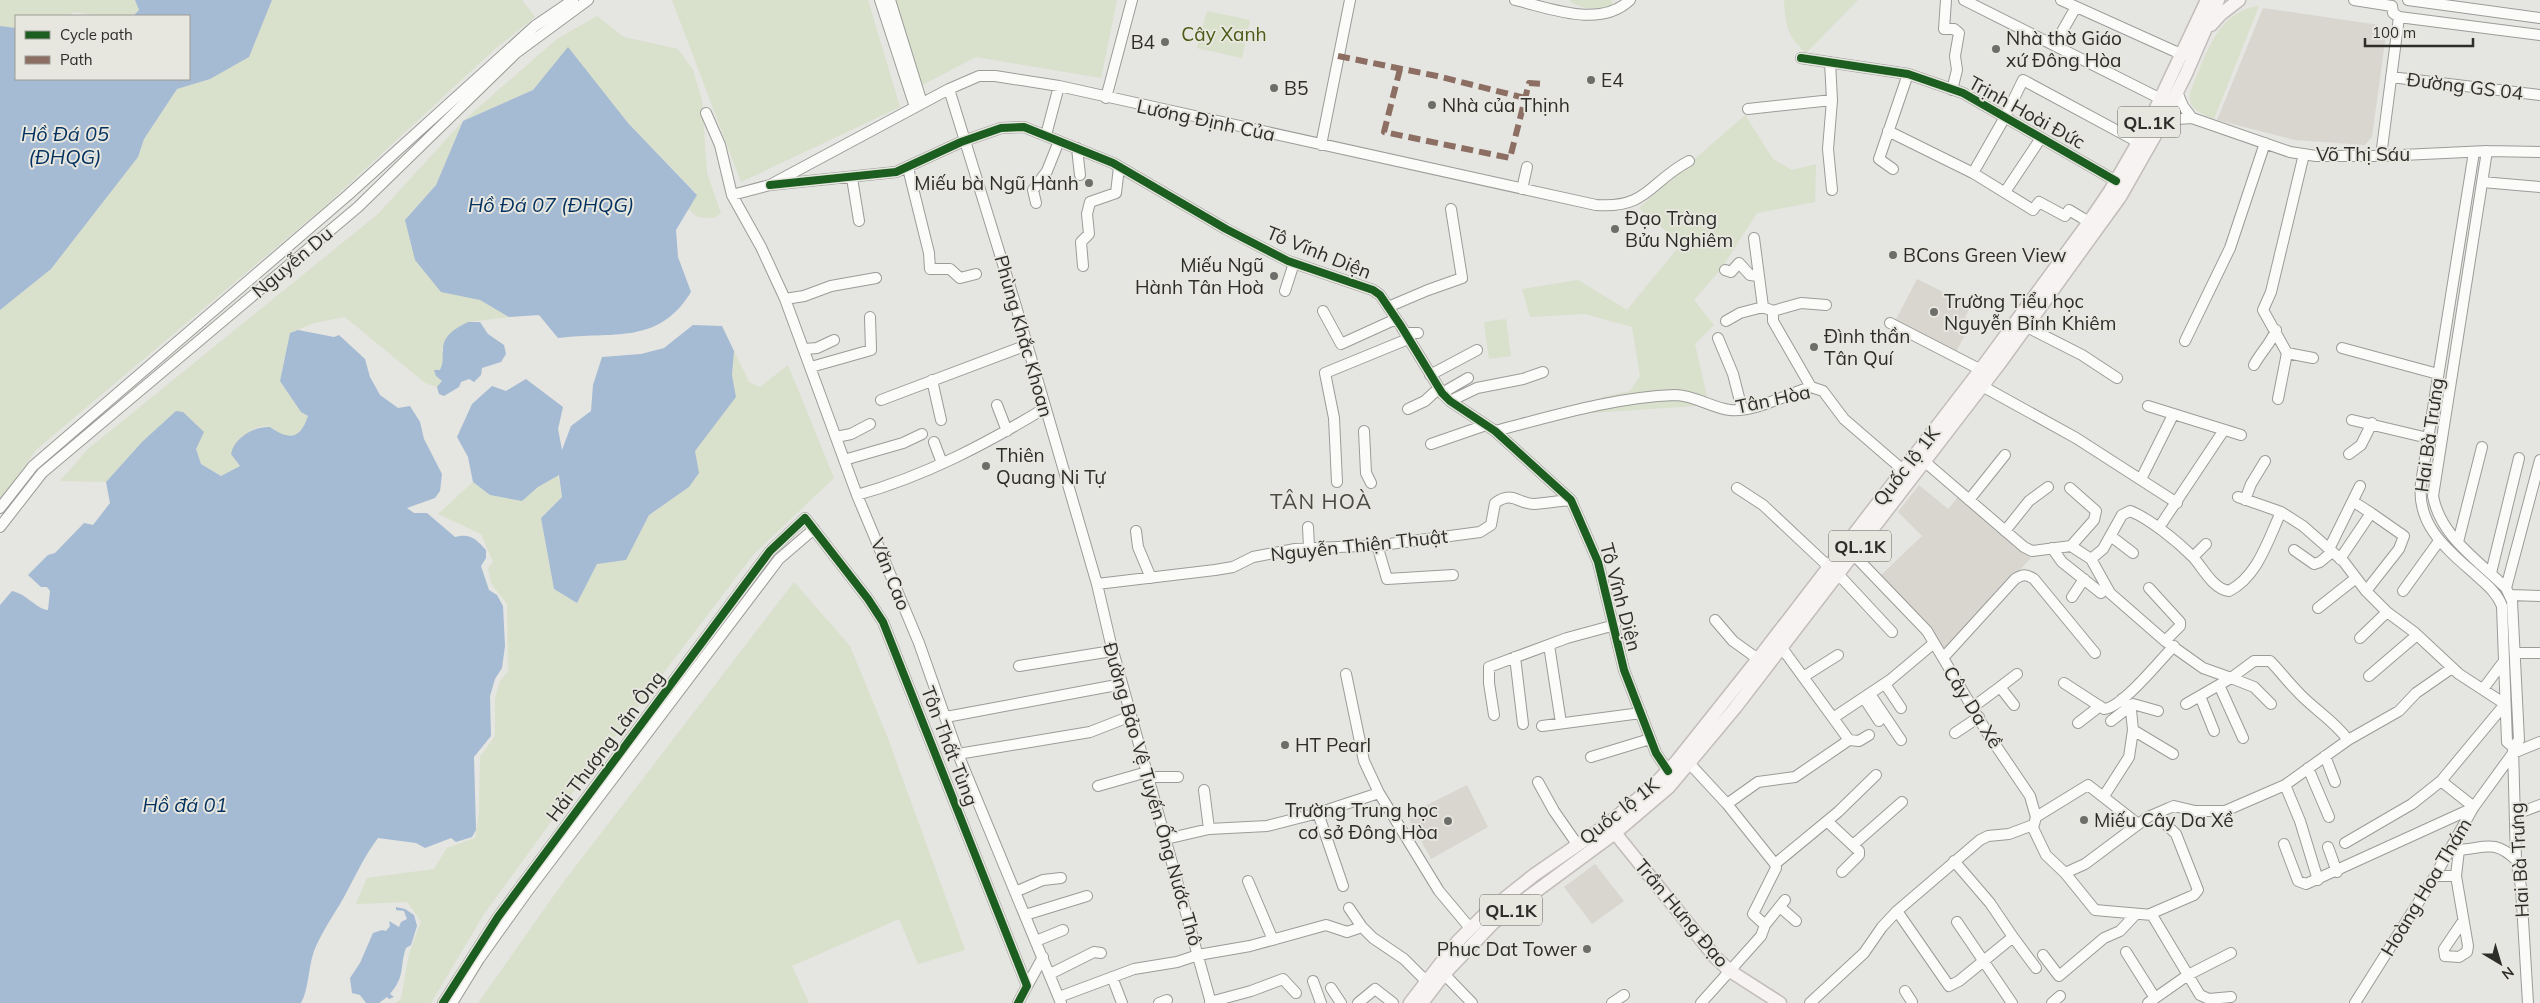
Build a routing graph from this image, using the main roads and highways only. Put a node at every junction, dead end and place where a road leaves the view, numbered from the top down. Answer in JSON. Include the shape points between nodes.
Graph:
{"nodes":[{"id":1,"x":2206,"y":0,"type":"edge"},
{"id":2,"x":2218,"y":0,"type":"edge"},
{"id":3,"x":2239,"y":0,"type":"edge"},
{"id":4,"x":2203,"y":38,"type":"junction"},
{"id":5,"x":1986,"y":372,"type":"junction"},
{"id":6,"x":1833,"y":570,"type":"junction"},
{"id":7,"x":1672,"y":775,"type":"junction"},
{"id":8,"x":1612,"y":829,"type":"junction"},
{"id":9,"x":1474,"y":933,"type":"junction"},
{"id":10,"x":1410,"y":1003,"type":"edge"},
{"id":11,"x":1422,"y":1003,"type":"edge"},
{"id":12,"x":1780,"y":1003,"type":"edge"}],
"edges":[{"from":1,"to":5,"type":"main road","name":"Quốc lộ 1K","number":"QL.1K","via":[[2183,55],[2116,182]]},
{"from":2,"to":4,"type":"main road","name":"Quốc lộ 1K","number":"QL.1K"},
{"from":3,"to":4,"type":"main road","via":[[2221,14]]},
{"from":4,"to":5,"type":"main road","name":"Quốc lộ 1K","number":"QL.1K","via":[[2161,124],[2120,197],[2027,327]]},
{"from":5,"to":6,"type":"main road","name":"Quốc lộ 1K","number":"QL.1K","via":[[1902,470]]},
{"from":5,"to":6,"type":"main road","name":"Quốc lộ 1K","number":"QL.1K","via":[[1982,386],[1854,554]]},
{"from":6,"to":7,"type":"main road","name":"Quốc lộ 1K","number":"QL.1K","via":[[1758,659]]},
{"from":6,"to":7,"type":"main road","name":"Quốc lộ 1K","number":"QL.1K","via":[[1782,648],[1690,764]]},
{"from":7,"to":8,"type":"main road","name":"Quốc lộ 1K","number":"QL.1K"},
{"from":8,"to":9,"type":"main road","name":"Quốc lộ 1K","number":"QL.1K","via":[[1558,874]]},
{"from":8,"to":9,"type":"main road","name":"Quốc lộ 1K","number":"QL.1K","via":[[1577,844],[1516,890]]},
{"from":8,"to":12,"type":"main road","name":"Trần Hưng Đạo","via":[[1715,957],[1730,971]]},
{"from":9,"to":10,"type":"main road","name":"Quốc lộ 1K","number":"QL.1K","via":[[1426,981]]},
{"from":9,"to":11,"type":"main road","name":"Quốc lộ 1K","number":"QL.1K"}]}
